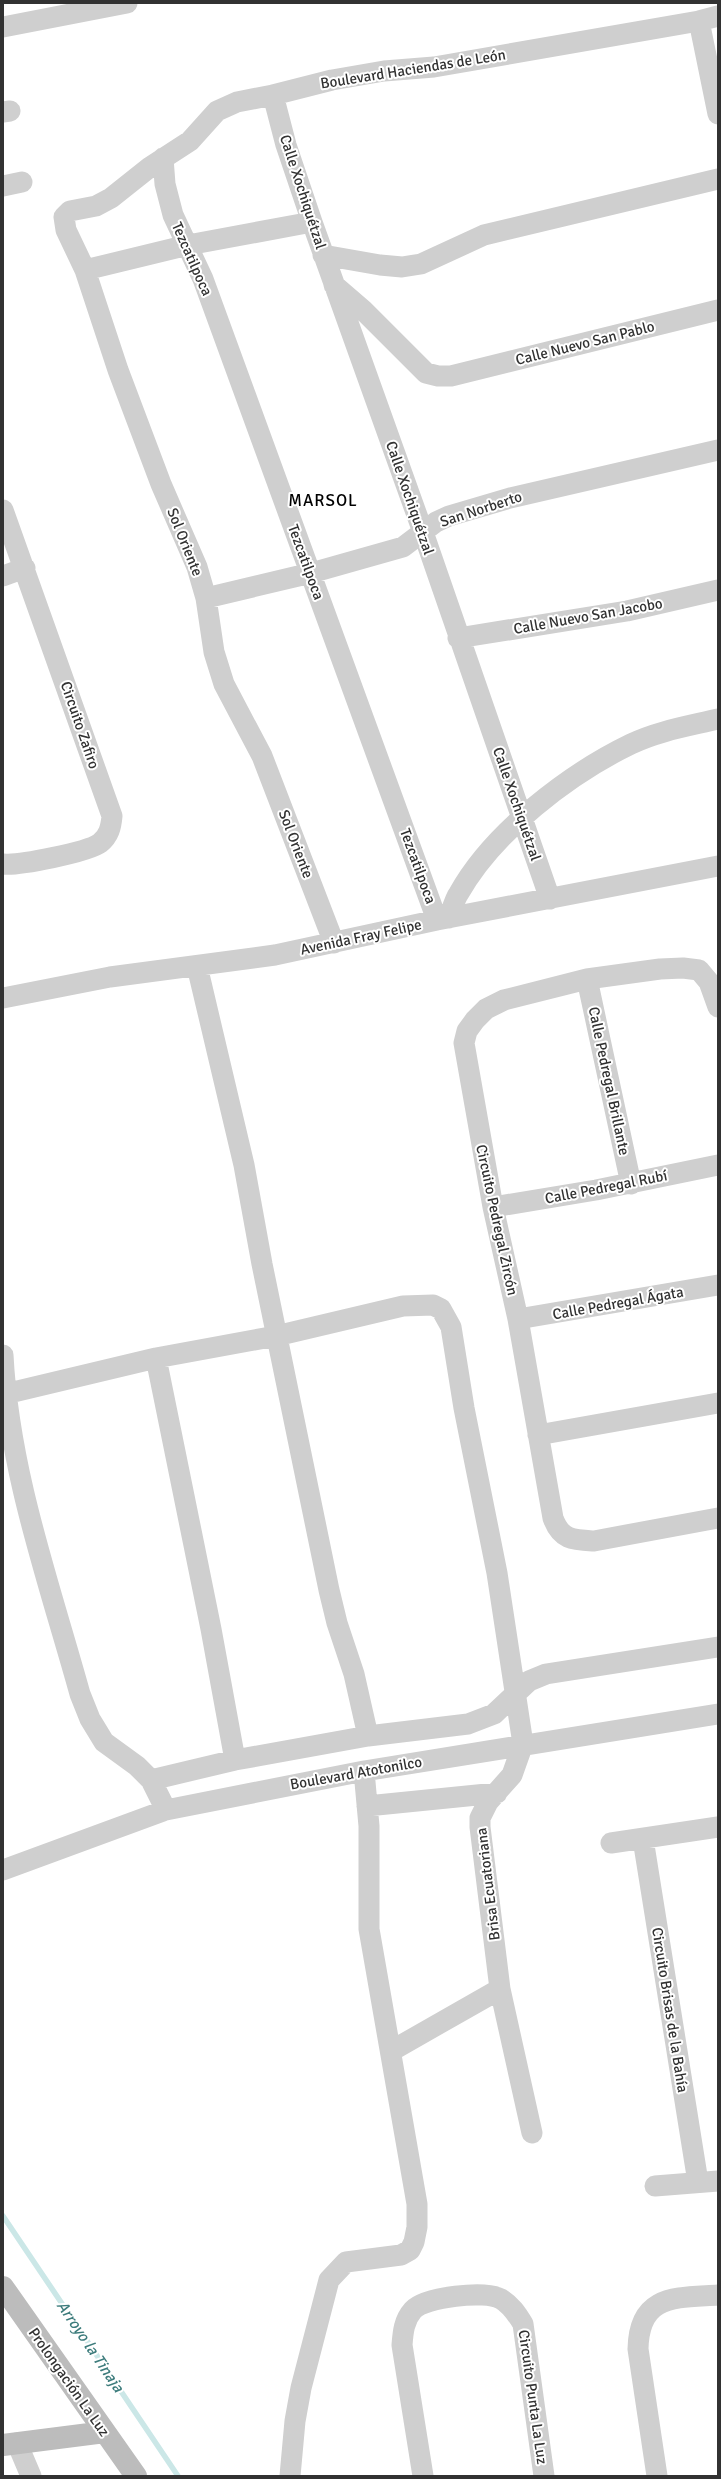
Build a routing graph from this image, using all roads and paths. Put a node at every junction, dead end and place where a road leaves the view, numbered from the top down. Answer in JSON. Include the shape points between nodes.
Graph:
{"nodes":[{"id":1,"x":127,"y":3,"type":"edge"},
{"id":2,"x":68,"y":8,"type":"edge"},
{"id":3,"x":709,"y":19,"type":"edge"},
{"id":4,"x":3,"y":27,"type":"edge"},
{"id":5,"x":272,"y":95,"type":"junction"},
{"id":6,"x":718,"y":114,"type":"edge"},
{"id":7,"x":164,"y":158,"type":"junction"},
{"id":8,"x":718,"y":179,"type":"edge"},
{"id":9,"x":135,"y":180,"type":"joint"},
{"id":10,"x":312,"y":222,"type":"junction"},
{"id":11,"x":188,"y":246,"type":"junction"},
{"id":12,"x":323,"y":255,"type":"junction"},
{"id":13,"x":85,"y":270,"type":"junction"},
{"id":14,"x":334,"y":285,"type":"junction"},
{"id":15,"x":718,"y":310,"type":"edge"},
{"id":16,"x":718,"y":450,"type":"edge"},
{"id":17,"x":3,"y":510,"type":"edge"},
{"id":18,"x":423,"y":532,"type":"junction"},
{"id":19,"x":25,"y":568,"type":"junction"},
{"id":20,"x":311,"y":573,"type":"junction"},
{"id":21,"x":3,"y":576,"type":"edge"},
{"id":22,"x":718,"y":590,"type":"edge"},
{"id":23,"x":206,"y":598,"type":"junction"},
{"id":24,"x":458,"y":638,"type":"junction"},
{"id":25,"x":718,"y":719,"type":"edge"},
{"id":26,"x":522,"y":816,"type":"junction"},
{"id":27,"x":3,"y":864,"type":"edge"},
{"id":28,"x":718,"y":866,"type":"edge"},
{"id":29,"x":550,"y":899,"type":"junction"},
{"id":30,"x":443,"y":919,"type":"junction"},
{"id":31,"x":334,"y":942,"type":"junction"},
{"id":32,"x":197,"y":966,"type":"junction"},
{"id":33,"x":587,"y":979,"type":"junction"},
{"id":34,"x":3,"y":998,"type":"edge"},
{"id":35,"x":718,"y":1007,"type":"edge"},
{"id":36,"x":718,"y":1165,"type":"edge"},
{"id":37,"x":631,"y":1184,"type":"junction"},
{"id":38,"x":493,"y":1207,"type":"junction"},
{"id":39,"x":718,"y":1286,"type":"edge"},
{"id":40,"x":518,"y":1320,"type":"junction"},
{"id":41,"x":276,"y":1336,"type":"junction"},
{"id":42,"x":3,"y":1355,"type":"edge"},
{"id":43,"x":156,"y":1358,"type":"junction"},
{"id":44,"x":5,"y":1394,"type":"junction"},
{"id":45,"x":718,"y":1403,"type":"edge"},
{"id":46,"x":538,"y":1435,"type":"junction"},
{"id":47,"x":718,"y":1518,"type":"edge"},
{"id":48,"x":718,"y":1646,"type":"edge"},
{"id":49,"x":515,"y":1692,"type":"junction"},
{"id":50,"x":718,"y":1714,"type":"edge"},
{"id":51,"x":368,"y":1736,"type":"junction"},
{"id":52,"x":523,"y":1744,"type":"junction"},
{"id":53,"x":235,"y":1760,"type":"junction"},
{"id":54,"x":364,"y":1771,"type":"junction"},
{"id":55,"x":151,"y":1780,"type":"junction"},
{"id":56,"x":497,"y":1793,"type":"junction"},
{"id":57,"x":367,"y":1806,"type":"junction"},
{"id":58,"x":166,"y":1810,"type":"junction"},
{"id":59,"x":718,"y":1827,"type":"edge"},
{"id":60,"x":643,"y":1838,"type":"junction"},
{"id":61,"x":611,"y":1843,"type":"dead end"},
{"id":62,"x":3,"y":1870,"type":"edge"},
{"id":63,"x":500,"y":1989,"type":"junction"},
{"id":64,"x":391,"y":2051,"type":"junction"},
{"id":65,"x":532,"y":2133,"type":"dead end"},
{"id":66,"x":718,"y":2181,"type":"edge"},
{"id":67,"x":698,"y":2182,"type":"junction"},
{"id":68,"x":655,"y":2186,"type":"dead end"},
{"id":69,"x":3,"y":2287,"type":"edge"},
{"id":70,"x":718,"y":2295,"type":"edge"},
{"id":71,"x":105,"y":2432,"type":"junction"},
{"id":72,"x":10,"y":2444,"type":"edge"},
{"id":73,"x":31,"y":2476,"type":"edge"},
{"id":74,"x":136,"y":2476,"type":"edge"},
{"id":75,"x":290,"y":2476,"type":"edge"},
{"id":76,"x":423,"y":2476,"type":"edge"},
{"id":77,"x":544,"y":2476,"type":"edge"},
{"id":78,"x":657,"y":2476,"type":"edge"}],
"edges":[{"from":1,"to":2,"type":"street"},
{"from":2,"to":4,"type":"street"},
{"from":3,"to":5,"type":"street","name":"Boulevard Haciendas de León","via":[[434,67],[384,71],[332,80]]},
{"from":3,"to":6,"type":"street"},
{"from":5,"to":7,"type":"street","name":"Boulevard Haciendas de León","via":[[237,102],[222,108],[208,119],[190,140]]},
{"from":5,"to":10,"type":"street","name":"Calle Xochiquétzal"},
{"from":7,"to":9,"type":"street","name":"Boulevard Haciendas de León"},
{"from":7,"to":11,"type":"street","name":"Tezcatilpoca","via":[[165,184],[170,206]]},
{"from":8,"to":12,"type":"street","via":[[484,235],[421,264],[380,265]]},
{"from":9,"to":13,"type":"street","name":"Sol Oriente","via":[[96,206],[70,211],[64,217],[66,230]]},
{"from":10,"to":11,"type":"street"},
{"from":10,"to":12,"type":"street","name":"Calle Xochiquétzal"},
{"from":11,"to":13,"type":"street"},
{"from":11,"to":20,"type":"street","name":"Tezcatilpoca","via":[[203,279]]},
{"from":12,"to":14,"type":"street","name":"Calle Xochiquétzal"},
{"from":13,"to":23,"type":"street","name":"Sol Oriente","via":[[118,370],[161,484],[197,567]]},
{"from":14,"to":15,"type":"street","name":"Calle Nuevo San Pablo","via":[[426,373],[438,376],[451,376]]},
{"from":14,"to":18,"type":"street","name":"Calle Xochiquétzal"},
{"from":16,"to":18,"type":"street","name":"San Norberto","via":[[510,498],[449,516]]},
{"from":17,"to":19,"type":"street","name":"Circuito Zafiro"},
{"from":18,"to":20,"type":"street","name":"San Norberto","via":[[403,547]]},
{"from":18,"to":24,"type":"street","name":"Calle Xochiquétzal"},
{"from":19,"to":21,"type":"street"},
{"from":19,"to":27,"type":"street","name":"Circuito Zafiro","via":[[112,816],[111,828],[100,844],[84,851]]},
{"from":20,"to":23,"type":"street","name":"San Norberto"},
{"from":20,"to":30,"type":"street","name":"Tezcatilpoca"},
{"from":22,"to":24,"type":"street","name":"Calle Nuevo San Jacobo","via":[[627,611]]},
{"from":23,"to":31,"type":"street","name":"Sol Oriente","via":[[214,652],[224,684],[262,756]]},
{"from":24,"to":26,"type":"street","name":"Calle Xochiquétzal"},
{"from":25,"to":26,"type":"street","via":[[674,729],[632,744],[594,764]]},
{"from":26,"to":29,"type":"street","name":"Calle Xochiquétzal"},
{"from":26,"to":30,"type":"street","via":[[480,862]]},
{"from":28,"to":29,"type":"street","name":"Avenida Fray Felipe"},
{"from":29,"to":30,"type":"street","name":"Avenida Fray Felipe"},
{"from":30,"to":31,"type":"street","name":"Avenida Fray Felipe"},
{"from":31,"to":32,"type":"street","name":"Avenida Fray Felipe","via":[[275,955]]},
{"from":32,"to":34,"type":"street","name":"Avenida Fray Felipe","via":[[110,977]]},
{"from":32,"to":41,"type":"street","via":[[244,1164]]},
{"from":33,"to":35,"type":"street","name":"Circuito Pedregal Zircón","via":[[660,969],[699,970],[709,982]]},
{"from":33,"to":37,"type":"street","name":"Calle Pedregal Brillante"},
{"from":33,"to":38,"type":"street","name":"Circuito Pedregal Zircón","via":[[504,1000],[486,1009],[467,1031],[464,1043],[465,1056]]},
{"from":36,"to":37,"type":"street","name":"Calle Pedregal Rubí"},
{"from":37,"to":38,"type":"street","name":"Calle Pedregal Rubí"},
{"from":38,"to":40,"type":"street","name":"Circuito Pedregal Zircón"},
{"from":39,"to":40,"type":"street","name":"Calle Pedregal Ágata"},
{"from":40,"to":46,"type":"street","name":"Circuito Pedregal Zircón"},
{"from":41,"to":43,"type":"street"},
{"from":41,"to":49,"type":"street","via":[[403,1306],[433,1305],[447,1316],[497,1573]]},
{"from":41,"to":51,"type":"street","via":[[329,1590],[354,1674]]},
{"from":42,"to":44,"type":"street"},
{"from":43,"to":44,"type":"street"},
{"from":43,"to":53,"type":"street"},
{"from":44,"to":55,"type":"street","via":[[12,1446],[22,1489],[80,1694],[90,1719],[104,1742],[137,1766]]},
{"from":45,"to":46,"type":"street"},
{"from":46,"to":47,"type":"street","name":"Circuito Pedregal Zircón","via":[[552,1518],[557,1530],[564,1536],[594,1541]]},
{"from":48,"to":49,"type":"street","via":[[546,1674],[529,1681]]},
{"from":49,"to":51,"type":"street","via":[[494,1714],[468,1724]]},
{"from":49,"to":52,"type":"street"},
{"from":50,"to":52,"type":"street","name":"Boulevard Atotonilco"},
{"from":51,"to":53,"type":"street"},
{"from":52,"to":54,"type":"street","name":"Boulevard Atotonilco"},
{"from":52,"to":56,"type":"street","name":"Brisa Ecuatoriana","via":[[512,1775]]},
{"from":53,"to":55,"type":"street"},
{"from":54,"to":57,"type":"street"},
{"from":54,"to":58,"type":"street","name":"Boulevard Atotonilco"},
{"from":55,"to":58,"type":"street"},
{"from":56,"to":57,"type":"street"},
{"from":56,"to":63,"type":"street","name":"Brisa Ecuatoriana","via":[[488,1802],[480,1818],[480,1827]]},
{"from":57,"to":64,"type":"street","via":[[369,1929]]},
{"from":58,"to":62,"type":"street","name":"Boulevard Atotonilco"},
{"from":59,"to":60,"type":"street"},
{"from":60,"to":61,"type":"street"},
{"from":60,"to":67,"type":"street","name":"Circuito Brisas de la Bahía"},
{"from":63,"to":64,"type":"street"},
{"from":63,"to":65,"type":"street","name":"Brisa Ecuatoriana"},
{"from":64,"to":75,"type":"street","via":[[417,2204],[414,2242],[410,2250],[401,2255],[346,2262],[329,2280],[301,2388]]},
{"from":66,"to":67,"type":"street"},
{"from":67,"to":68,"type":"street"},
{"from":69,"to":71,"type":"main road","name":"Prolongación La Luz"},
{"from":70,"to":78,"type":"street","via":[[683,2297],[664,2302],[652,2308],[643,2318],[638,2330],[638,2349]]},
{"from":71,"to":72,"type":"main road"},
{"from":71,"to":74,"type":"main road","name":"Prolongación La Luz"},
{"from":72,"to":73,"type":"street"},
{"from":76,"to":77,"type":"street","name":"Circuito Punta La Luz","via":[[402,2344],[404,2328],[409,2316],[423,2303],[485,2295],[500,2298],[514,2309],[523,2324]]}]}
